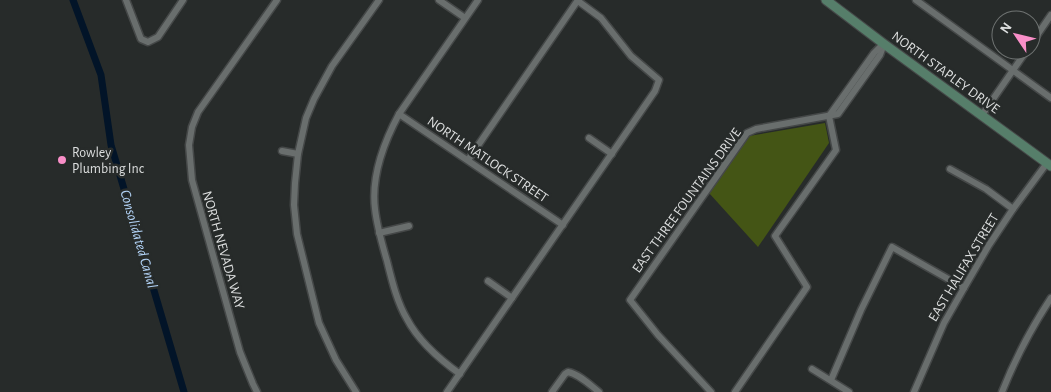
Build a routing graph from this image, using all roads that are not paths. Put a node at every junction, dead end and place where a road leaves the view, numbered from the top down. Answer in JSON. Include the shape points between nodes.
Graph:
{"nodes":[{"id":1,"x":126,"y":0,"type":"edge"},
{"id":2,"x":183,"y":0,"type":"edge"},
{"id":3,"x":277,"y":0,"type":"edge"},
{"id":4,"x":379,"y":0,"type":"edge"},
{"id":5,"x":439,"y":0,"type":"edge"},
{"id":6,"x":478,"y":0,"type":"edge"},
{"id":7,"x":578,"y":0,"type":"edge"},
{"id":8,"x":826,"y":0,"type":"edge"},
{"id":9,"x":916,"y":0,"type":"edge"},
{"id":10,"x":1051,"y":15,"type":"edge"},
{"id":11,"x":465,"y":18,"type":"junction"},
{"id":12,"x":1041,"y":30,"type":"edge"},
{"id":13,"x":884,"y":44,"type":"junction"},
{"id":14,"x":1020,"y":60,"type":"edge"},
{"id":15,"x":1012,"y":71,"type":"junction"},
{"id":16,"x":1051,"y":98,"type":"edge"},
{"id":17,"x":399,"y":114,"type":"junction"},
{"id":18,"x":982,"y":115,"type":"junction"},
{"id":19,"x":829,"y":116,"type":"junction"},
{"id":20,"x":589,"y":138,"type":"dead end"},
{"id":21,"x":282,"y":150,"type":"dead end"},
{"id":22,"x":298,"y":154,"type":"junction"},
{"id":23,"x":612,"y":154,"type":"junction"},
{"id":24,"x":468,"y":160,"type":"junction"},
{"id":25,"x":1049,"y":164,"type":"edge"},
{"id":26,"x":950,"y":169,"type":"dead end"},
{"id":27,"x":1013,"y":209,"type":"junction"},
{"id":28,"x":562,"y":225,"type":"junction"},
{"id":29,"x":409,"y":226,"type":"dead end"},
{"id":30,"x":379,"y":233,"type":"junction"},
{"id":31,"x":488,"y":281,"type":"dead end"},
{"id":32,"x":964,"y":288,"type":"junction"},
{"id":33,"x":512,"y":298,"type":"junction"},
{"id":34,"x":1051,"y":298,"type":"edge"},
{"id":35,"x":812,"y":369,"type":"dead end"},
{"id":36,"x":460,"y":374,"type":"junction"},
{"id":37,"x":831,"y":380,"type":"junction"},
{"id":38,"x":257,"y":392,"type":"edge"},
{"id":39,"x":356,"y":392,"type":"edge"},
{"id":40,"x":447,"y":392,"type":"edge"},
{"id":41,"x":552,"y":392,"type":"edge"},
{"id":42,"x":599,"y":392,"type":"edge"},
{"id":43,"x":711,"y":392,"type":"edge"},
{"id":44,"x":735,"y":392,"type":"edge"},
{"id":45,"x":849,"y":392,"type":"edge"},
{"id":46,"x":914,"y":392,"type":"edge"},
{"id":47,"x":1002,"y":392,"type":"edge"}],
"edges":[{"from":1,"to":2,"type":"street","via":[[141,39],[148,42],[158,37]]},
{"from":3,"to":38,"type":"street","name":"NORTH NEVADA WAY","via":[[198,112],[189,145],[192,180],[240,352]]},
{"from":4,"to":22,"type":"street","via":[[322,83],[306,118]]},
{"from":5,"to":11,"type":"street"},
{"from":6,"to":11,"type":"street"},
{"from":7,"to":23,"type":"street","via":[[601,18],[631,56],[659,80],[655,91]]},
{"from":7,"to":24,"type":"street"},
{"from":8,"to":13,"type":"main road","name":"NORTH STAPLEY DRIVE"},
{"from":9,"to":15,"type":"street"},
{"from":10,"to":12,"type":"street"},
{"from":11,"to":17,"type":"street"},
{"from":13,"to":18,"type":"main road","name":"NORTH STAPLEY DRIVE"},
{"from":13,"to":19,"type":"street"},
{"from":14,"to":15,"type":"street"},
{"from":15,"to":16,"type":"street"},
{"from":15,"to":18,"type":"street"},
{"from":17,"to":24,"type":"street","name":"NORTH MATLOCK STREET"},
{"from":17,"to":30,"type":"street","via":[[383,148],[376,173],[374,208]]},
{"from":18,"to":25,"type":"main road","name":"NORTH STAPLEY DRIVE"},
{"from":19,"to":43,"type":"street","name":"EAST THREE FOUNTAINS DRIVE","via":[[747,133],[630,300],[658,336]]},
{"from":19,"to":44,"type":"street","via":[[836,150],[775,236],[807,287]]},
{"from":20,"to":23,"type":"street"},
{"from":21,"to":22,"type":"street"},
{"from":22,"to":39,"type":"street","via":[[294,205],[297,234],[319,323],[336,360]]},
{"from":23,"to":28,"type":"street"},
{"from":24,"to":28,"type":"street","name":"NORTH MATLOCK STREET"},
{"from":25,"to":27,"type":"street","name":"EAST HALIFAX STREET"},
{"from":26,"to":27,"type":"street"},
{"from":27,"to":32,"type":"street","name":"EAST HALIFAX STREET"},
{"from":28,"to":33,"type":"street"},
{"from":29,"to":30,"type":"street"},
{"from":30,"to":36,"type":"street","via":[[406,319],[431,351]]},
{"from":31,"to":33,"type":"street"},
{"from":32,"to":37,"type":"street","via":[[892,247],[860,310]]},
{"from":32,"to":46,"type":"street","name":"EAST HALIFAX STREET","via":[[944,323]]},
{"from":33,"to":36,"type":"street"},
{"from":34,"to":47,"type":"street","via":[[1022,348]]},
{"from":35,"to":37,"type":"street"},
{"from":36,"to":40,"type":"street"},
{"from":37,"to":45,"type":"street"},
{"from":41,"to":42,"type":"street","via":[[568,372]]}]}
